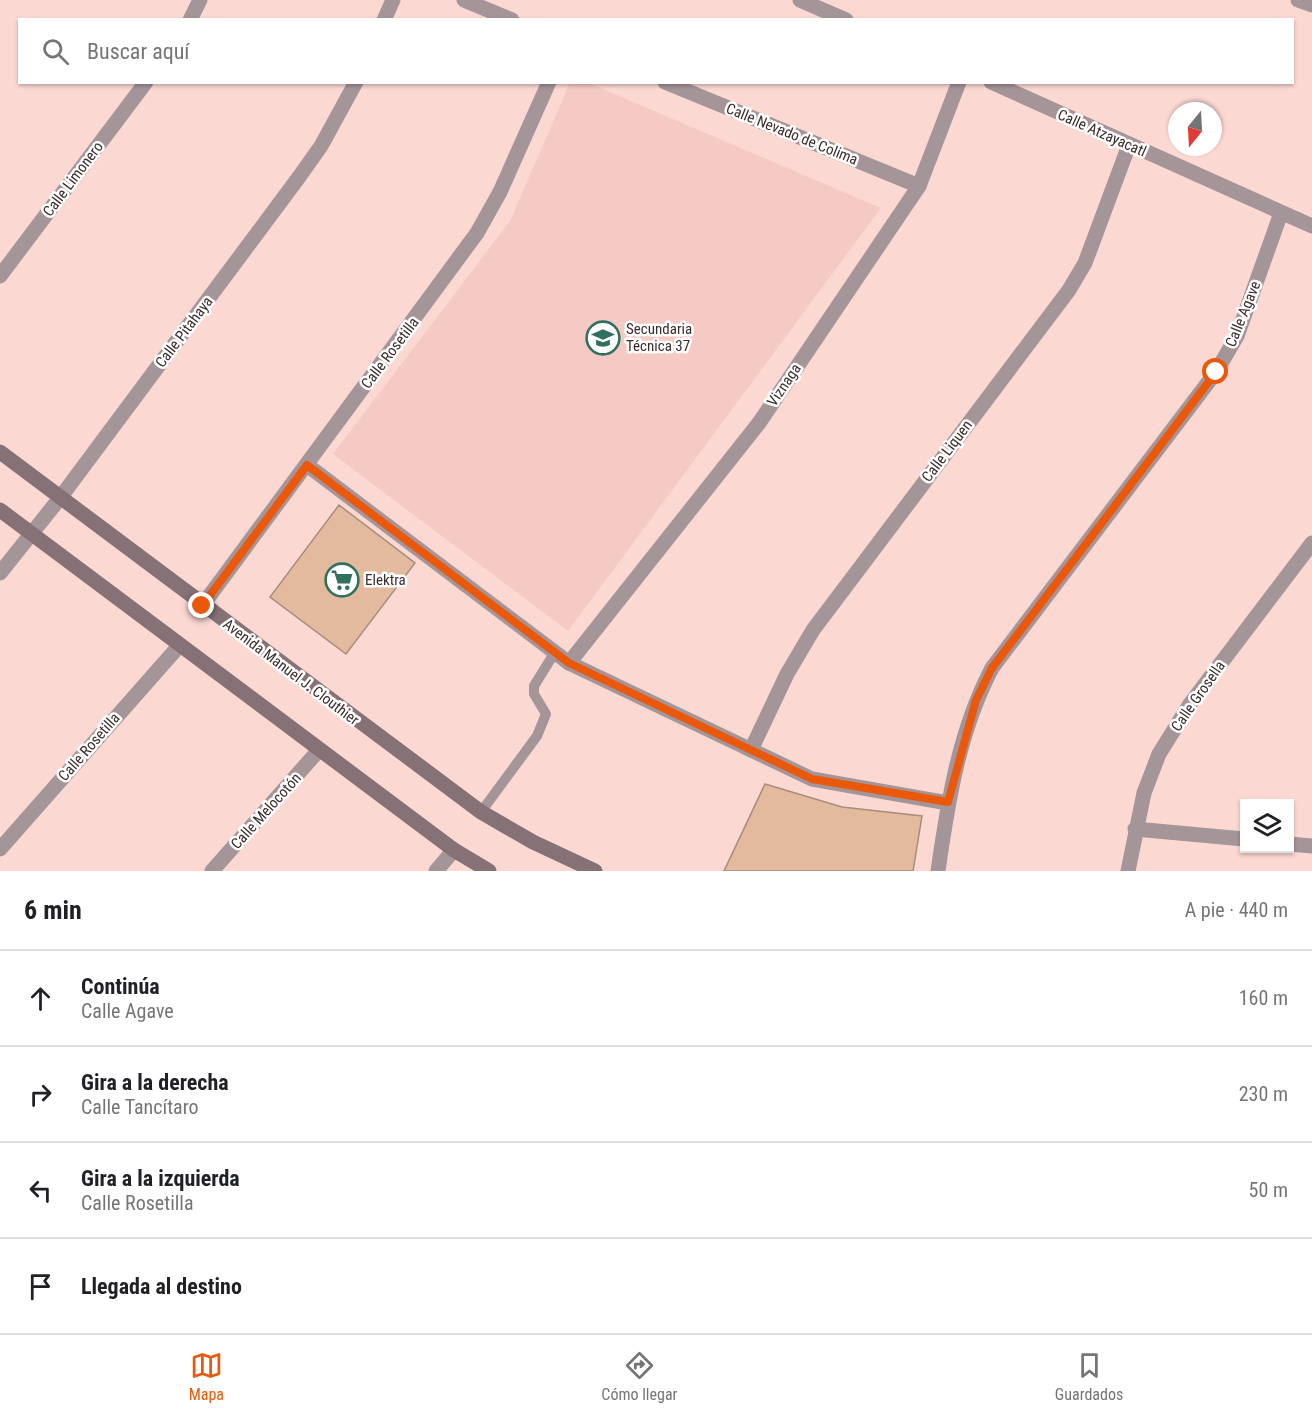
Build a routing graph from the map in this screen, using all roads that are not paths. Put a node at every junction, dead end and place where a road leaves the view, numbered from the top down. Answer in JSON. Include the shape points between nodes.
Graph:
{"nodes":[{"id":1,"x":200,"y":0,"type":"edge"},
{"id":2,"x":393,"y":0,"type":"edge"},
{"id":3,"x":464,"y":0,"type":"edge"},
{"id":4,"x":800,"y":0,"type":"edge"},
{"id":5,"x":1298,"y":0,"type":"edge"},
{"id":6,"x":1312,"y":5,"type":"edge"},
{"id":7,"x":191,"y":18,"type":"edge"},
{"id":8,"x":385,"y":18,"type":"edge"},
{"id":9,"x":507,"y":18,"type":"edge"},
{"id":10,"x":841,"y":18,"type":"edge"},
{"id":11,"x":144,"y":84,"type":"edge"},
{"id":12,"x":355,"y":84,"type":"edge"},
{"id":13,"x":548,"y":84,"type":"edge"},
{"id":14,"x":670,"y":84,"type":"edge"},
{"id":15,"x":958,"y":84,"type":"edge"},
{"id":16,"x":995,"y":84,"type":"edge"},
{"id":17,"x":1129,"y":145,"type":"junction"},
{"id":18,"x":919,"y":186,"type":"junction"},
{"id":19,"x":1281,"y":213,"type":"junction"},
{"id":20,"x":1312,"y":225,"type":"edge"},
{"id":21,"x":0,"y":276,"type":"edge"},
{"id":22,"x":0,"y":452,"type":"edge"},
{"id":23,"x":307,"y":465,"type":"junction"},
{"id":24,"x":60,"y":498,"type":"junction"},
{"id":25,"x":0,"y":510,"type":"edge"},
{"id":26,"x":32,"y":534,"type":"junction"},
{"id":27,"x":1312,"y":543,"type":"edge"},
{"id":28,"x":0,"y":573,"type":"edge"},
{"id":29,"x":202,"y":606,"type":"junction"},
{"id":30,"x":179,"y":646,"type":"junction"},
{"id":31,"x":555,"y":652,"type":"junction"},
{"id":32,"x":569,"y":663,"type":"junction"},
{"id":33,"x":320,"y":750,"type":"junction"},
{"id":34,"x":751,"y":750,"type":"junction"},
{"id":35,"x":948,"y":802,"type":"junction"},
{"id":36,"x":481,"y":812,"type":"junction"},
{"id":37,"x":1135,"y":829,"type":"junction"},
{"id":38,"x":1240,"y":840,"type":"edge"},
{"id":39,"x":1294,"y":844,"type":"edge"},
{"id":40,"x":1312,"y":846,"type":"edge"},
{"id":41,"x":0,"y":849,"type":"edge"},
{"id":42,"x":454,"y":850,"type":"junction"},
{"id":43,"x":212,"y":871,"type":"edge"},
{"id":44,"x":436,"y":871,"type":"edge"},
{"id":45,"x":489,"y":871,"type":"edge"},
{"id":46,"x":595,"y":871,"type":"edge"},
{"id":47,"x":938,"y":871,"type":"edge"},
{"id":48,"x":1128,"y":871,"type":"edge"}],
"edges":[{"from":1,"to":7,"type":"street"},
{"from":2,"to":8,"type":"street"},
{"from":3,"to":9,"type":"street"},
{"from":4,"to":10,"type":"street"},
{"from":5,"to":6,"type":"street"},
{"from":11,"to":21,"type":"street","name":"Calle Limonero"},
{"from":12,"to":24,"type":"street","name":"Calle Pitahaya","via":[[321,146]]},
{"from":13,"to":23,"type":"street","name":"Calle Rosetilla","via":[[500,192],[477,233]]},
{"from":14,"to":18,"type":"street","name":"Calle Nevado de Colima"},
{"from":15,"to":18,"type":"street","name":"Viznaga"},
{"from":16,"to":17,"type":"street","name":"Calle Atzayacatl"},
{"from":17,"to":19,"type":"street","name":"Calle Atzayacatl"},
{"from":17,"to":34,"type":"street","name":"Calle Liquen","via":[[1084,263],[1069,290],[813,630]]},
{"from":18,"to":32,"type":"street","name":"Viznaga","via":[[759,423]]},
{"from":19,"to":20,"type":"street","name":"Calle Atzayacatl"},
{"from":19,"to":35,"type":"street","name":"Calle Agave","via":[[1237,336],[1216,372],[992,668],[976,700]]},
{"from":22,"to":24,"type":"main road","name":"Avenida Manuel J. Clouthier"},
{"from":23,"to":29,"type":"street","name":"Calle Rosetilla"},
{"from":23,"to":31,"type":"street"},
{"from":24,"to":26,"type":"street","name":"Calle Pitahaya"},
{"from":24,"to":29,"type":"main road","name":"Avenida Manuel J. Clouthier"},
{"from":25,"to":26,"type":"main road"},
{"from":26,"to":28,"type":"street","name":"Calle Pitahaya"},
{"from":26,"to":30,"type":"main road"},
{"from":27,"to":37,"type":"street","name":"Calle Grosella","via":[[1190,704],[1159,754]]},
{"from":29,"to":36,"type":"main road","name":"Avenida Manuel J. Clouthier"},
{"from":30,"to":33,"type":"main road"},
{"from":30,"to":41,"type":"street","name":"Calle Rosetilla"},
{"from":31,"to":32,"type":"street"},
{"from":31,"to":36,"type":"lane","via":[[534,686],[534,694],[546,714],[537,736]]},
{"from":32,"to":34,"type":"street"},
{"from":33,"to":42,"type":"main road"},
{"from":33,"to":43,"type":"street","name":"Calle Melocotón"},
{"from":34,"to":35,"type":"street","via":[[832,785]]},
{"from":35,"to":47,"type":"street","name":"Calle Agave"},
{"from":36,"to":46,"type":"main road","name":"Avenida Manuel J. Clouthier"},
{"from":37,"to":38,"type":"street"},
{"from":37,"to":48,"type":"street","name":"Calle Grosella"},
{"from":39,"to":40,"type":"street"},
{"from":42,"to":44,"type":"street"},
{"from":42,"to":45,"type":"main road"}]}
